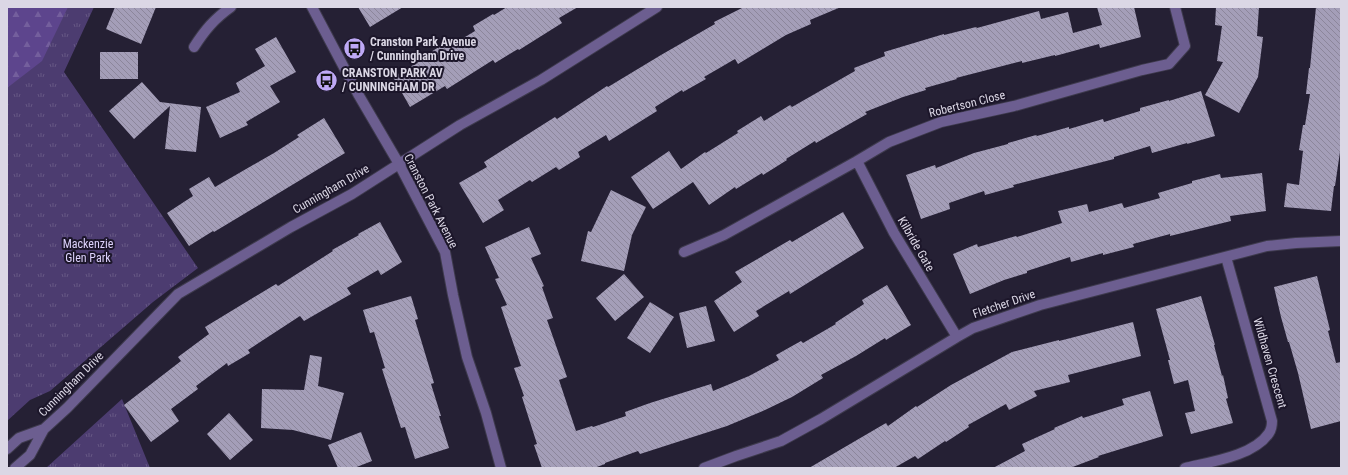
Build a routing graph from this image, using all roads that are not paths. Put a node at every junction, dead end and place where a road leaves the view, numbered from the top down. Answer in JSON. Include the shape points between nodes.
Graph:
{"nodes":[{"id":1,"x":231,"y":7,"type":"edge"},
{"id":2,"x":312,"y":7,"type":"edge"},
{"id":3,"x":657,"y":7,"type":"edge"},
{"id":4,"x":1175,"y":7,"type":"edge"},
{"id":5,"x":194,"y":46,"type":"dead end"},
{"id":6,"x":857,"y":161,"type":"junction"},
{"id":7,"x":399,"y":164,"type":"junction"},
{"id":8,"x":1341,"y":241,"type":"edge"},
{"id":9,"x":684,"y":252,"type":"dead end"},
{"id":10,"x":1226,"y":257,"type":"junction"},
{"id":11,"x":957,"y":337,"type":"junction"},
{"id":12,"x":44,"y":429,"type":"junction"},
{"id":13,"x":7,"y":449,"type":"edge"},
{"id":14,"x":15,"y":468,"type":"edge"},
{"id":15,"x":501,"y":468,"type":"edge"},
{"id":16,"x":704,"y":468,"type":"edge"},
{"id":17,"x":1185,"y":468,"type":"edge"}],
"edges":[{"from":1,"to":5,"type":"street","via":[[207,27]]},
{"from":2,"to":7,"type":"street","name":"Cranston Park Avenue"},
{"from":3,"to":7,"type":"street","name":"Cunningham Drive","via":[[542,80],[460,125]]},
{"from":4,"to":6,"type":"street","name":"Robertson Close","via":[[1185,46],[1169,64],[1014,106],[940,122],[889,142]]},
{"from":6,"to":9,"type":"street","name":"Robertson Close","via":[[724,235]]},
{"from":6,"to":11,"type":"street","name":"Kilbride Gate","via":[[894,233]]},
{"from":7,"to":12,"type":"street","name":"Cunningham Drive","via":[[352,194],[178,294]]},
{"from":7,"to":15,"type":"street","name":"Cranston Park Avenue","via":[[445,252],[467,357]]},
{"from":8,"to":10,"type":"street","name":"Fletcher Drive","via":[[1281,244]]},
{"from":10,"to":11,"type":"street","name":"Fletcher Drive","via":[[1040,305],[973,328]]},
{"from":10,"to":17,"type":"street","name":"Wildhaven Crescent","via":[[1272,421],[1270,432],[1241,454]]},
{"from":11,"to":16,"type":"street","name":"Fletcher Drive","via":[[781,441]]},
{"from":12,"to":13,"type":"street","name":"Cunningham Drive","via":[[19,438]]},
{"from":12,"to":14,"type":"street","name":"Cunningham Drive","via":[[30,455]]}]}
